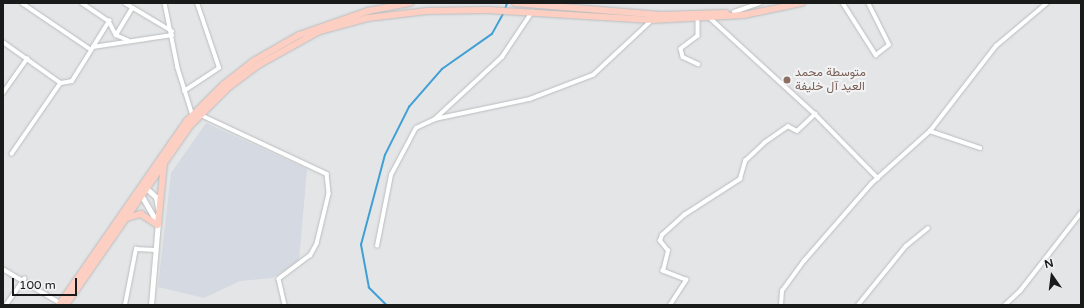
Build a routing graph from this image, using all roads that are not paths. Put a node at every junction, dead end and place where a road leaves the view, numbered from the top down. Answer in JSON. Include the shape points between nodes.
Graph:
{"nodes":[{"id":1,"x":22,"y":3,"type":"edge"},
{"id":2,"x":82,"y":3,"type":"edge"},
{"id":3,"x":125,"y":3,"type":"edge"},
{"id":4,"x":165,"y":3,"type":"edge"},
{"id":5,"x":197,"y":3,"type":"edge"},
{"id":6,"x":410,"y":3,"type":"edge"},
{"id":7,"x":515,"y":3,"type":"edge"},
{"id":8,"x":760,"y":3,"type":"edge"},
{"id":9,"x":785,"y":3,"type":"edge"},
{"id":10,"x":802,"y":3,"type":"edge"},
{"id":11,"x":842,"y":3,"type":"edge"},
{"id":12,"x":868,"y":3,"type":"edge"},
{"id":13,"x":1047,"y":3,"type":"edge"},
{"id":14,"x":527,"y":4,"type":"edge"},
{"id":15,"x":28,"y":5,"type":"edge"},
{"id":16,"x":132,"y":8,"type":"junction"},
{"id":17,"x":532,"y":12,"type":"junction"},
{"id":18,"x":734,"y":12,"type":"junction"},
{"id":19,"x":708,"y":16,"type":"junction"},
{"id":20,"x":698,"y":19,"type":"junction"},
{"id":21,"x":652,"y":20,"type":"junction"},
{"id":22,"x":108,"y":21,"type":"junction"},
{"id":23,"x":172,"y":33,"type":"junction"},
{"id":24,"x":116,"y":35,"type":"junction"},
{"id":25,"x":129,"y":40,"type":"junction"},
{"id":26,"x":3,"y":42,"type":"edge"},
{"id":27,"x":91,"y":48,"type":"junction"},
{"id":28,"x":27,"y":59,"type":"junction"},
{"id":29,"x":698,"y":64,"type":"dead end"},
{"id":30,"x":61,"y":83,"type":"junction"},
{"id":31,"x":184,"y":91,"type":"junction"},
{"id":32,"x":3,"y":94,"type":"edge"},
{"id":33,"x":815,"y":114,"type":"junction"},
{"id":34,"x":201,"y":115,"type":"junction"},
{"id":35,"x":193,"y":116,"type":"junction"},
{"id":36,"x":435,"y":119,"type":"junction"},
{"id":37,"x":930,"y":131,"type":"junction"},
{"id":38,"x":980,"y":148,"type":"dead end"},
{"id":39,"x":12,"y":154,"type":"dead end"},
{"id":40,"x":165,"y":160,"type":"junction"},
{"id":41,"x":878,"y":178,"type":"junction"},
{"id":42,"x":142,"y":189,"type":"junction"},
{"id":43,"x":1081,"y":213,"type":"edge"},
{"id":44,"x":127,"y":218,"type":"junction"},
{"id":45,"x":158,"y":224,"type":"junction"},
{"id":46,"x":928,"y":228,"type":"dead end"},
{"id":47,"x":377,"y":246,"type":"dead end"},
{"id":48,"x":156,"y":250,"type":"junction"},
{"id":49,"x":3,"y":269,"type":"edge"},
{"id":50,"x":24,"y":279,"type":"junction"},
{"id":51,"x":62,"y":304,"type":"edge"},
{"id":52,"x":6,"y":305,"type":"edge"},
{"id":53,"x":125,"y":305,"type":"edge"},
{"id":54,"x":151,"y":305,"type":"edge"},
{"id":55,"x":285,"y":305,"type":"edge"},
{"id":56,"x":670,"y":305,"type":"edge"},
{"id":57,"x":781,"y":305,"type":"edge"},
{"id":58,"x":858,"y":305,"type":"edge"},
{"id":59,"x":1005,"y":305,"type":"edge"}],
"edges":[{"from":1,"to":15,"type":"street"},
{"from":2,"to":22,"type":"street"},
{"from":3,"to":16,"type":"street"},
{"from":4,"to":23,"type":"street"},
{"from":5,"to":31,"type":"street","via":[[219,68]]},
{"from":6,"to":35,"type":"main road","via":[[340,20],[279,45],[223,85]]},
{"from":7,"to":14,"type":"main road"},
{"from":8,"to":18,"type":"street"},
{"from":9,"to":18,"type":"main road"},
{"from":10,"to":19,"type":"main road"},
{"from":11,"to":12,"type":"street","via":[[876,55],[889,45]]},
{"from":13,"to":37,"type":"street","via":[[996,46]]},
{"from":14,"to":19,"type":"main road","via":[[661,15]]},
{"from":15,"to":27,"type":"street"},
{"from":16,"to":23,"type":"street"},
{"from":16,"to":24,"type":"street"},
{"from":17,"to":21,"type":"main road"},
{"from":17,"to":34,"type":"main road","via":[[488,10],[400,13],[320,32],[257,66]]},
{"from":17,"to":36,"type":"street","via":[[502,56]]},
{"from":18,"to":19,"type":"main road"},
{"from":19,"to":20,"type":"main road"},
{"from":19,"to":33,"type":"street"},
{"from":20,"to":21,"type":"main road"},
{"from":20,"to":29,"type":"street","via":[[698,36],[680,49],[683,57]]},
{"from":21,"to":36,"type":"street","via":[[593,75],[509,105]]},
{"from":22,"to":24,"type":"street"},
{"from":22,"to":27,"type":"street"},
{"from":23,"to":25,"type":"street"},
{"from":23,"to":31,"type":"street"},
{"from":24,"to":25,"type":"street"},
{"from":25,"to":27,"type":"street"},
{"from":26,"to":28,"type":"street"},
{"from":27,"to":30,"type":"street","via":[[72,81]]},
{"from":28,"to":30,"type":"street"},
{"from":28,"to":32,"type":"street"},
{"from":30,"to":39,"type":"street"},
{"from":31,"to":35,"type":"street"},
{"from":33,"to":41,"type":"street"},
{"from":33,"to":56,"type":"street","via":[[797,131],[788,126],[764,143],[745,161],[740,179],[684,215],[662,235],[660,241],[668,251],[663,272],[686,281]]},
{"from":34,"to":40,"type":"main road"},
{"from":34,"to":55,"type":"street","via":[[327,174],[329,194],[317,244],[311,255],[278,279]]},
{"from":35,"to":42,"type":"main road"},
{"from":36,"to":47,"type":"street","via":[[416,128],[395,167]]},
{"from":37,"to":38,"type":"street"},
{"from":37,"to":41,"type":"street"},
{"from":40,"to":42,"type":"main road"},
{"from":40,"to":45,"type":"main road"},
{"from":41,"to":57,"type":"street","via":[[786,283]]},
{"from":42,"to":44,"type":"main road"},
{"from":42,"to":45,"type":"main road"},
{"from":42,"to":45,"type":"main road","via":[[156,197]]},
{"from":42,"to":51,"type":"main road"},
{"from":43,"to":59,"type":"street","via":[[1020,291]]},
{"from":44,"to":45,"type":"main road","via":[[141,214]]},
{"from":44,"to":51,"type":"main road"},
{"from":45,"to":48,"type":"main road"},
{"from":46,"to":58,"type":"street","via":[[906,246]]},
{"from":48,"to":53,"type":"street","via":[[136,249]]},
{"from":48,"to":54,"type":"main road"},
{"from":49,"to":50,"type":"street"},
{"from":50,"to":51,"type":"street"},
{"from":50,"to":52,"type":"street"}]}
